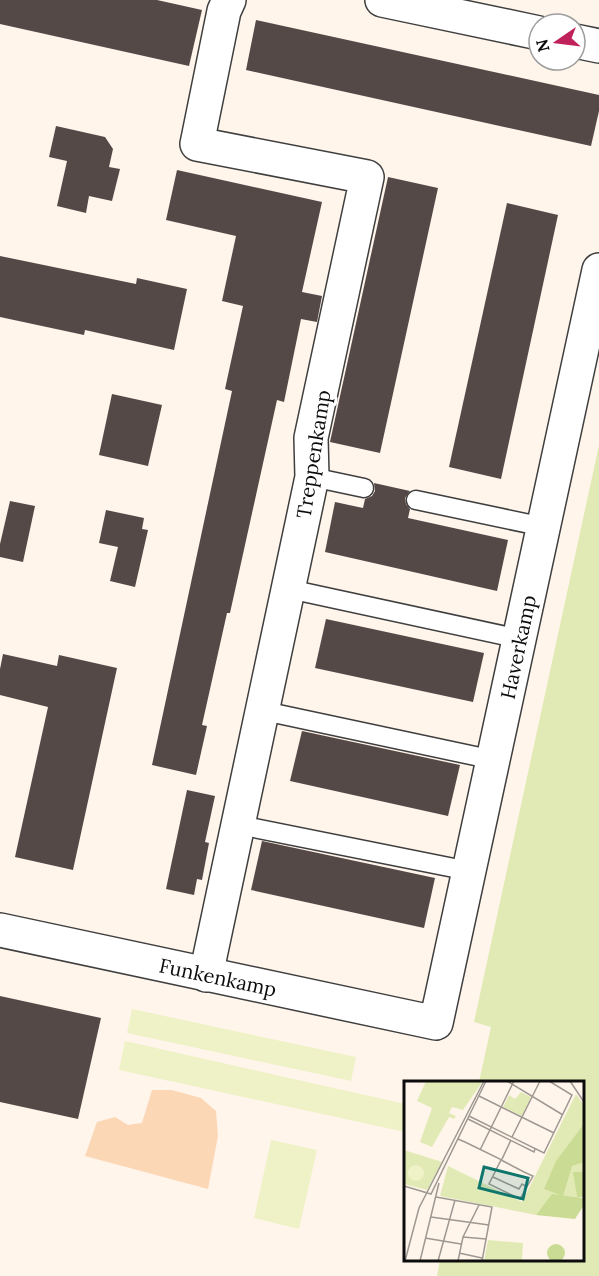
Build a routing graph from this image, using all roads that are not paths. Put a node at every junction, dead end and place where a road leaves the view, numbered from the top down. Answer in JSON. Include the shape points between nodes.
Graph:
{"nodes":[{"id":1,"x":229,"y":0,"type":"edge"},
{"id":2,"x":382,"y":0,"type":"edge"},
{"id":3,"x":527,"y":30,"type":"edge"},
{"id":4,"x":599,"y":270,"type":"edge"},
{"id":5,"x":312,"y":477,"type":"junction"},
{"id":6,"x":364,"y":488,"type":"dead end"},
{"id":7,"x":416,"y":500,"type":"dead end"},
{"id":8,"x":544,"y":527,"type":"junction"},
{"id":9,"x":289,"y":589,"type":"junction"},
{"id":10,"x":520,"y":639,"type":"junction"},
{"id":11,"x":264,"y":711,"type":"junction"},
{"id":12,"x":494,"y":759,"type":"junction"},
{"id":13,"x":239,"y":825,"type":"junction"},
{"id":14,"x":469,"y":871,"type":"junction"},
{"id":15,"x":0,"y":930,"type":"edge"},
{"id":16,"x":206,"y":975,"type":"junction"},
{"id":17,"x":436,"y":1023,"type":"joint"}],
"edges":[{"from":1,"to":5,"type":"street","name":"Treppenkamp","via":[[197,144],[367,177],[311,438]]},
{"from":2,"to":3,"type":"street"},
{"from":4,"to":8,"type":"street","name":"Haverkamp"},
{"from":5,"to":6,"type":"lane"},
{"from":5,"to":9,"type":"street","name":"Treppenkamp"},
{"from":7,"to":8,"type":"lane"},
{"from":8,"to":10,"type":"street","name":"Haverkamp"},
{"from":9,"to":10,"type":"lane"},
{"from":9,"to":11,"type":"street","name":"Treppenkamp"},
{"from":10,"to":12,"type":"street","name":"Haverkamp"},
{"from":11,"to":12,"type":"lane"},
{"from":11,"to":13,"type":"street","name":"Treppenkamp"},
{"from":12,"to":14,"type":"street","name":"Haverkamp"},
{"from":13,"to":14,"type":"lane"},
{"from":13,"to":16,"type":"street","name":"Treppenkamp"},
{"from":14,"to":17,"type":"street","name":"Haverkamp"},
{"from":15,"to":16,"type":"street","name":"Funkenkamp"},
{"from":16,"to":17,"type":"street","name":"Funkenkamp"}]}
